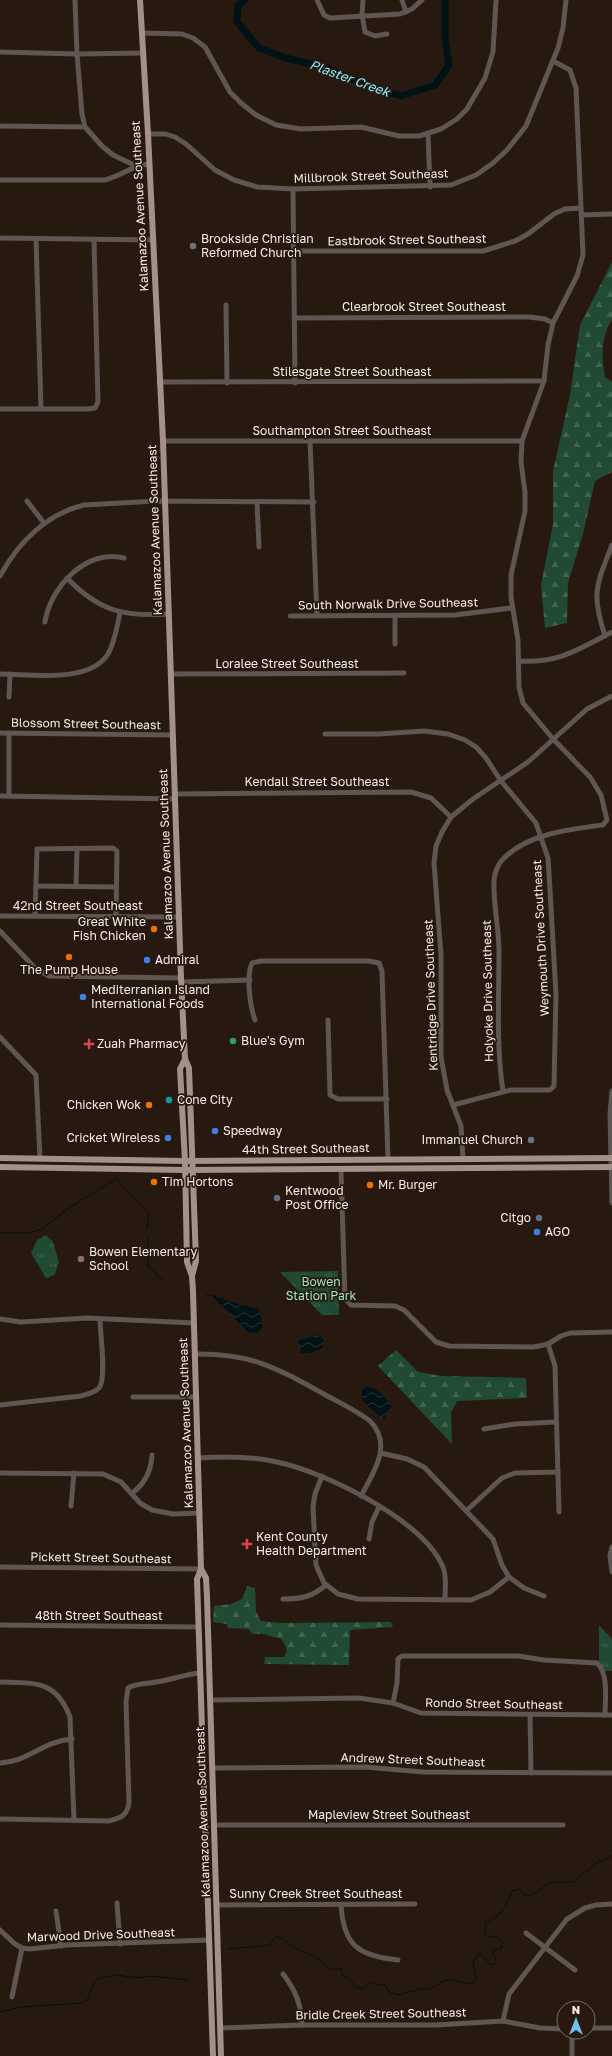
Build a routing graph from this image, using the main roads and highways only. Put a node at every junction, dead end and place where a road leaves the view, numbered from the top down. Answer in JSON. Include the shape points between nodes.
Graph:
{"nodes":[{"id":1,"x":140,"y":0,"type":"edge"},
{"id":2,"x":185,"y":1059,"type":"junction"},
{"id":3,"x":180,"y":1076,"type":"junction"},
{"id":4,"x":190,"y":1086,"type":"junction"},
{"id":5,"x":0,"y":1158,"type":"edge"},
{"id":6,"x":540,"y":1158,"type":"junction"},
{"id":7,"x":611,"y":1158,"type":"edge"},
{"id":8,"x":40,"y":1159,"type":"junction"},
{"id":9,"x":54,"y":1159,"type":"junction"},
{"id":10,"x":463,"y":1159,"type":"junction"},
{"id":11,"x":107,"y":1160,"type":"junction"},
{"id":12,"x":327,"y":1160,"type":"junction"},
{"id":13,"x":355,"y":1160,"type":"junction"},
{"id":14,"x":185,"y":1161,"type":"junction"},
{"id":15,"x":192,"y":1161,"type":"junction"},
{"id":16,"x":611,"y":1166,"type":"edge"},
{"id":17,"x":0,"y":1167,"type":"edge"},
{"id":18,"x":29,"y":1167,"type":"junction"},
{"id":19,"x":511,"y":1167,"type":"junction"},
{"id":20,"x":43,"y":1168,"type":"junction"},
{"id":21,"x":98,"y":1168,"type":"junction"},
{"id":22,"x":451,"y":1168,"type":"junction"},
{"id":23,"x":316,"y":1169,"type":"junction"},
{"id":24,"x":341,"y":1169,"type":"junction"},
{"id":25,"x":185,"y":1170,"type":"junction"},
{"id":26,"x":193,"y":1170,"type":"junction"},
{"id":27,"x":187,"y":1242,"type":"junction"},
{"id":28,"x":196,"y":1253,"type":"junction"},
{"id":29,"x":192,"y":1276,"type":"junction"},
{"id":30,"x":201,"y":1569,"type":"junction"},
{"id":31,"x":200,"y":1673,"type":"junction"},
{"id":32,"x":211,"y":1709,"type":"junction"},
{"id":33,"x":202,"y":1726,"type":"junction"},
{"id":34,"x":213,"y":1768,"type":"junction"},
{"id":35,"x":207,"y":1858,"type":"junction"},
{"id":36,"x":216,"y":1865,"type":"junction"},
{"id":37,"x":209,"y":1940,"type":"junction"},
{"id":38,"x":219,"y":1959,"type":"junction"},
{"id":39,"x":210,"y":1970,"type":"junction"},
{"id":40,"x":220,"y":1985,"type":"junction"},
{"id":41,"x":213,"y":2056,"type":"edge"},
{"id":42,"x":221,"y":2056,"type":"edge"}],
"edges":[{"from":1,"to":2,"type":"main road","name":"Kalamazoo Avenue Southeast","via":[[163,441]]},
{"from":2,"to":3,"type":"main road","name":"Kalamazoo Avenue Southeast"},
{"from":2,"to":4,"type":"main road","name":"Kalamazoo Avenue Southeast","via":[[189,1068]]},
{"from":3,"to":4,"type":"main road","via":[[185,1076]]},
{"from":3,"to":14,"type":"main road","name":"Kalamazoo Avenue Southeast"},
{"from":4,"to":15,"type":"main road","name":"Kalamazoo Avenue Southeast"},
{"from":5,"to":8,"type":"main road","name":"44th Street Southeast"},
{"from":6,"to":7,"type":"main road","name":"44th Street Southeast"},
{"from":6,"to":10,"type":"main road","name":"44th Street Southeast"},
{"from":6,"to":19,"type":"main road","via":[[536,1161],[518,1161]]},
{"from":8,"to":9,"type":"main road","name":"44th Street Southeast"},
{"from":8,"to":18,"type":"main road"},
{"from":9,"to":11,"type":"main road","name":"44th Street Southeast"},
{"from":9,"to":20,"type":"main road"},
{"from":10,"to":13,"type":"main road","name":"44th Street Southeast"},
{"from":10,"to":22,"type":"main road"},
{"from":11,"to":14,"type":"main road","name":"44th Street Southeast"},
{"from":11,"to":21,"type":"main road"},
{"from":12,"to":13,"type":"main road","name":"44th Street Southeast"},
{"from":12,"to":15,"type":"main road","name":"44th Street Southeast"},
{"from":12,"to":23,"type":"main road"},
{"from":13,"to":24,"type":"main road","via":[[344,1163]]},
{"from":14,"to":15,"type":"main road","name":"44th Street Southeast"},
{"from":14,"to":25,"type":"main road","name":"Kalamazoo Avenue Southeast"},
{"from":15,"to":26,"type":"main road","name":"Kalamazoo Avenue Southeast"},
{"from":16,"to":19,"type":"main road","name":"44th Street Southeast"},
{"from":17,"to":18,"type":"main road","name":"44th Street Southeast"},
{"from":18,"to":20,"type":"main road","name":"44th Street Southeast"},
{"from":19,"to":22,"type":"main road","name":"44th Street Southeast"},
{"from":20,"to":21,"type":"main road","name":"44th Street Southeast"},
{"from":21,"to":25,"type":"main road","name":"44th Street Southeast"},
{"from":22,"to":24,"type":"main road","name":"44th Street Southeast"},
{"from":23,"to":24,"type":"main road","name":"44th Street Southeast"},
{"from":23,"to":26,"type":"main road","name":"44th Street Southeast"},
{"from":25,"to":26,"type":"main road","name":"44th Street Southeast"},
{"from":25,"to":27,"type":"main road","name":"Kalamazoo Avenue Southeast"},
{"from":26,"to":28,"type":"main road","name":"Kalamazoo Avenue Southeast"},
{"from":27,"to":28,"type":"main road","via":[[190,1252]]},
{"from":27,"to":29,"type":"main road","name":"Kalamazoo Avenue Southeast","via":[[187,1262]]},
{"from":28,"to":29,"type":"main road","name":"Kalamazoo Avenue Southeast"},
{"from":29,"to":30,"type":"main road","name":"Kalamazoo Avenue Southeast"},
{"from":30,"to":31,"type":"main road","name":"Kalamazoo Avenue Southeast","via":[[197,1579]]},
{"from":30,"to":32,"type":"main road","name":"Kalamazoo Avenue Southeast","via":[[206,1578]]},
{"from":31,"to":32,"type":"main road","via":[[207,1679]]},
{"from":31,"to":33,"type":"main road","name":"Kalamazoo Avenue Southeast"},
{"from":32,"to":34,"type":"main road","name":"Kalamazoo Avenue Southeast"},
{"from":33,"to":34,"type":"main road","via":[[206,1734],[206,1761]]},
{"from":33,"to":35,"type":"main road","name":"Kalamazoo Avenue Southeast"},
{"from":34,"to":36,"type":"main road","name":"Kalamazoo Avenue Southeast"},
{"from":35,"to":36,"type":"main road","via":[[212,1859]]},
{"from":35,"to":37,"type":"main road","name":"Kalamazoo Avenue Southeast"},
{"from":36,"to":38,"type":"main road","name":"Kalamazoo Avenue Southeast"},
{"from":37,"to":38,"type":"main road","via":[[212,1942],[213,1957]]},
{"from":37,"to":39,"type":"main road","name":"Kalamazoo Avenue Southeast"},
{"from":38,"to":40,"type":"main road","name":"Kalamazoo Avenue Southeast"},
{"from":39,"to":40,"type":"main road","via":[[216,1970]]},
{"from":39,"to":41,"type":"main road","name":"Kalamazoo Avenue Southeast"},
{"from":40,"to":42,"type":"main road","name":"Kalamazoo Avenue Southeast"}]}
